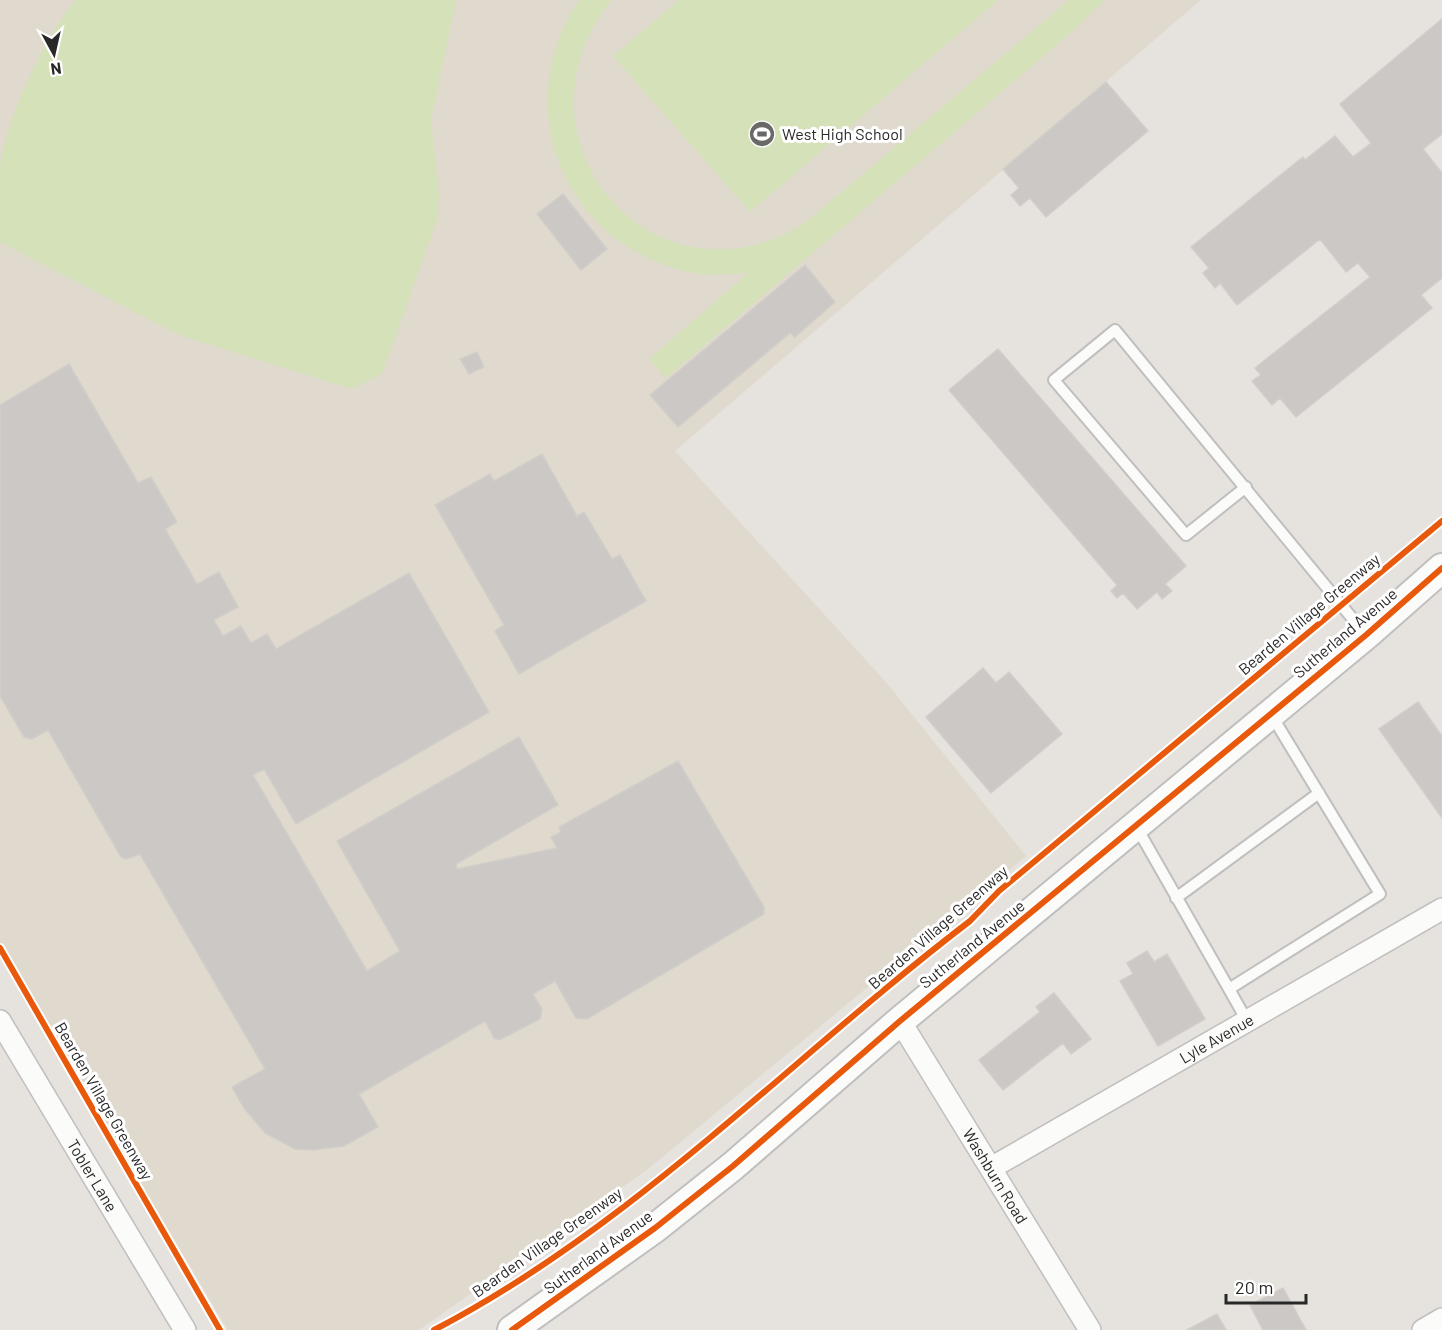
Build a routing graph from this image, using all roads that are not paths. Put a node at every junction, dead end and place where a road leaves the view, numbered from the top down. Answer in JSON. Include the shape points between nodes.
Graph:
{"nodes":[{"id":1,"x":1246,"y":487,"type":"junction"},
{"id":2,"x":1442,"y":568,"type":"edge"},
{"id":3,"x":1366,"y":635,"type":"junction"},
{"id":4,"x":1270,"y":713,"type":"junction"},
{"id":5,"x":1319,"y":793,"type":"junction"},
{"id":6,"x":1136,"y":825,"type":"junction"},
{"id":7,"x":1176,"y":898,"type":"junction"},
{"id":8,"x":1442,"y":909,"type":"edge"},
{"id":9,"x":1229,"y":989,"type":"junction"},
{"id":10,"x":0,"y":1021,"type":"edge"},
{"id":11,"x":900,"y":1021,"type":"junction"},
{"id":12,"x":1247,"y":1021,"type":"junction"},
{"id":13,"x":991,"y":1168,"type":"junction"},
{"id":14,"x":1442,"y":1319,"type":"edge"},
{"id":15,"x":185,"y":1330,"type":"edge"},
{"id":16,"x":512,"y":1330,"type":"edge"},
{"id":17,"x":1090,"y":1330,"type":"edge"},
{"id":18,"x":1423,"y":1330,"type":"edge"}],
"edges":[{"from":1,"to":1,"type":"lane","via":[[1115,330],[1054,380],[1186,535]]},
{"from":1,"to":3,"type":"lane"},
{"from":2,"to":3,"type":"street","name":"Sutherland Avenue"},
{"from":3,"to":4,"type":"street","name":"Sutherland Avenue"},
{"from":4,"to":5,"type":"lane"},
{"from":4,"to":6,"type":"street","name":"Sutherland Avenue"},
{"from":5,"to":7,"type":"lane"},
{"from":5,"to":9,"type":"lane","via":[[1380,894]]},
{"from":6,"to":7,"type":"lane"},
{"from":6,"to":11,"type":"street","name":"Sutherland Avenue"},
{"from":7,"to":9,"type":"lane"},
{"from":8,"to":12,"type":"street","name":"Lyle Avenue"},
{"from":9,"to":12,"type":"lane"},
{"from":10,"to":15,"type":"street","name":"Tobler Lane"},
{"from":11,"to":13,"type":"street","name":"Washburn Road"},
{"from":11,"to":16,"type":"street","name":"Sutherland Avenue","via":[[733,1166],[655,1228]]},
{"from":12,"to":13,"type":"street","name":"Lyle Avenue"},
{"from":13,"to":17,"type":"street","name":"Washburn Road"},
{"from":14,"to":18,"type":"street"}]}
